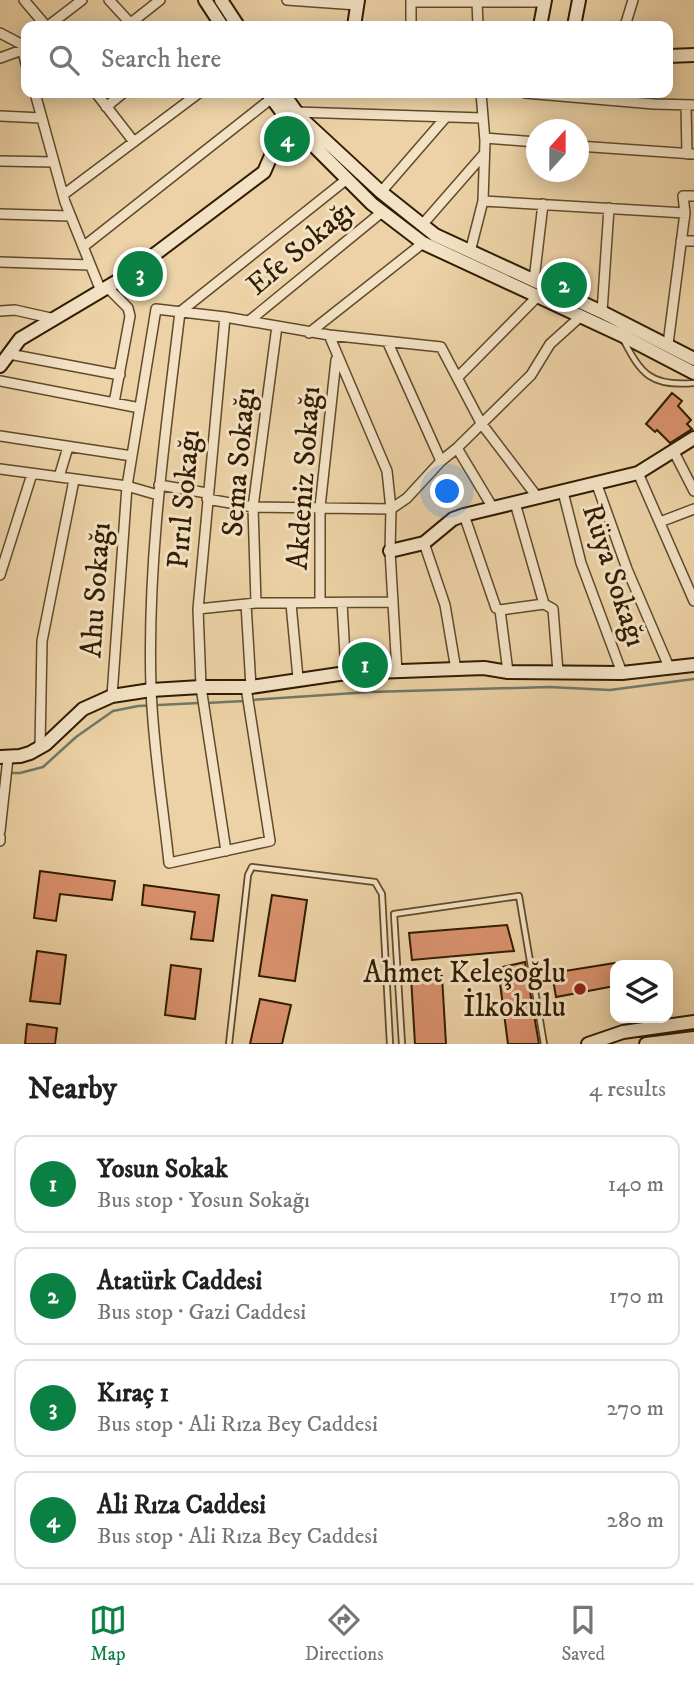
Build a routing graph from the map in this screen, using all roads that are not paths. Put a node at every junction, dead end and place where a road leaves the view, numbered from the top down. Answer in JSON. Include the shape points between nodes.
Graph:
{"nodes":[{"id":1,"x":24,"y":0,"type":"edge"},
{"id":2,"x":82,"y":0,"type":"edge"},
{"id":3,"x":109,"y":0,"type":"edge"},
{"id":4,"x":160,"y":0,"type":"edge"},
{"id":5,"x":205,"y":0,"type":"edge"},
{"id":6,"x":220,"y":0,"type":"edge"},
{"id":7,"x":287,"y":0,"type":"edge"},
{"id":8,"x":579,"y":0,"type":"edge"},
{"id":9,"x":633,"y":0,"type":"edge"},
{"id":10,"x":411,"y":1,"type":"edge"},
{"id":11,"x":477,"y":1,"type":"edge"},
{"id":12,"x":545,"y":1,"type":"edge"},
{"id":13,"x":358,"y":3,"type":"edge"},
{"id":14,"x":43,"y":21,"type":"edge"},
{"id":15,"x":54,"y":21,"type":"edge"},
{"id":16,"x":126,"y":21,"type":"edge"},
{"id":17,"x":136,"y":21,"type":"edge"},
{"id":18,"x":219,"y":21,"type":"edge"},
{"id":19,"x":235,"y":21,"type":"edge"},
{"id":20,"x":355,"y":21,"type":"edge"},
{"id":21,"x":411,"y":21,"type":"edge"},
{"id":22,"x":478,"y":21,"type":"edge"},
{"id":23,"x":542,"y":21,"type":"edge"},
{"id":24,"x":575,"y":21,"type":"edge"},
{"id":25,"x":627,"y":21,"type":"edge"},
{"id":26,"x":0,"y":33,"type":"edge"},
{"id":27,"x":21,"y":44,"type":"edge"},
{"id":28,"x":21,"y":46,"type":"edge"},
{"id":29,"x":694,"y":55,"type":"edge"},
{"id":30,"x":673,"y":56,"type":"edge"},
{"id":31,"x":0,"y":58,"type":"edge"},
{"id":32,"x":37,"y":98,"type":"edge"},
{"id":33,"x":100,"y":98,"type":"edge"},
{"id":34,"x":117,"y":98,"type":"edge"},
{"id":35,"x":192,"y":98,"type":"edge"},
{"id":36,"x":270,"y":98,"type":"edge"},
{"id":37,"x":277,"y":98,"type":"edge"},
{"id":38,"x":481,"y":98,"type":"edge"},
{"id":39,"x":594,"y":98,"type":"edge"},
{"id":40,"x":690,"y":105,"type":"edge"},
{"id":41,"x":106,"y":107,"type":"junction"},
{"id":42,"x":292,"y":115,"type":"junction"},
{"id":43,"x":0,"y":116,"type":"edge"},
{"id":44,"x":446,"y":117,"type":"junction"},
{"id":45,"x":42,"y":118,"type":"junction"},
{"id":46,"x":482,"y":118,"type":"junction"},
{"id":47,"x":485,"y":138,"type":"junction"},
{"id":48,"x":526,"y":141,"type":"edge"},
{"id":49,"x":134,"y":142,"type":"junction"},
{"id":50,"x":589,"y":147,"type":"edge"},
{"id":51,"x":484,"y":154,"type":"junction"},
{"id":52,"x":690,"y":154,"type":"edge"},
{"id":53,"x":0,"y":162,"type":"edge"},
{"id":54,"x":54,"y":162,"type":"junction"},
{"id":55,"x":347,"y":179,"type":"junction"},
{"id":56,"x":381,"y":192,"type":"junction"},
{"id":57,"x":63,"y":195,"type":"junction"},
{"id":58,"x":694,"y":197,"type":"edge"},
{"id":59,"x":483,"y":201,"type":"junction"},
{"id":60,"x":543,"y":204,"type":"junction"},
{"id":61,"x":610,"y":208,"type":"junction"},
{"id":62,"x":382,"y":212,"type":"junction"},
{"id":63,"x":685,"y":213,"type":"junction"},
{"id":64,"x":0,"y":215,"type":"edge"},
{"id":65,"x":70,"y":216,"type":"junction"},
{"id":66,"x":422,"y":225,"type":"junction"},
{"id":67,"x":681,"y":241,"type":"junction"},
{"id":68,"x":694,"y":242,"type":"edge"},
{"id":69,"x":423,"y":243,"type":"junction"},
{"id":70,"x":83,"y":247,"type":"junction"},
{"id":71,"x":470,"y":252,"type":"junction"},
{"id":72,"x":0,"y":262,"type":"edge"},
{"id":73,"x":90,"y":265,"type":"junction"},
{"id":74,"x":534,"y":280,"type":"junction"},
{"id":75,"x":104,"y":289,"type":"junction"},
{"id":76,"x":537,"y":298,"type":"junction"},
{"id":77,"x":0,"y":310,"type":"edge"},
{"id":78,"x":180,"y":312,"type":"junction"},
{"id":79,"x":602,"y":312,"type":"junction"},
{"id":80,"x":225,"y":317,"type":"junction"},
{"id":81,"x":580,"y":317,"type":"junction"},
{"id":82,"x":55,"y":319,"type":"junction"},
{"id":83,"x":249,"y":321,"type":"junction"},
{"id":84,"x":277,"y":326,"type":"junction"},
{"id":85,"x":309,"y":333,"type":"junction"},
{"id":86,"x":328,"y":335,"type":"junction"},
{"id":87,"x":621,"y":335,"type":"junction"},
{"id":88,"x":388,"y":343,"type":"junction"},
{"id":89,"x":668,"y":344,"type":"junction"},
{"id":90,"x":9,"y":354,"type":"junction"},
{"id":91,"x":336,"y":356,"type":"junction"},
{"id":92,"x":694,"y":359,"type":"edge"},
{"id":93,"x":0,"y":366,"type":"edge"},
{"id":94,"x":694,"y":373,"type":"edge"},
{"id":95,"x":120,"y":375,"type":"junction"},
{"id":96,"x":458,"y":377,"type":"junction"},
{"id":97,"x":0,"y":381,"type":"edge"},
{"id":98,"x":694,"y":383,"type":"edge"},
{"id":99,"x":114,"y":403,"type":"junction"},
{"id":100,"x":140,"y":408,"type":"junction"},
{"id":101,"x":481,"y":423,"type":"junction"},
{"id":102,"x":0,"y":436,"type":"edge"},
{"id":103,"x":694,"y":438,"type":"edge"},
{"id":104,"x":68,"y":447,"type":"junction"},
{"id":105,"x":457,"y":448,"type":"junction"},
{"id":106,"x":674,"y":452,"type":"junction"},
{"id":107,"x":132,"y":456,"type":"junction"},
{"id":108,"x":441,"y":461,"type":"junction"},
{"id":109,"x":0,"y":469,"type":"edge"},
{"id":110,"x":638,"y":473,"type":"junction"},
{"id":111,"x":32,"y":474,"type":"junction"},
{"id":112,"x":59,"y":477,"type":"junction"},
{"id":113,"x":74,"y":480,"type":"junction"},
{"id":114,"x":597,"y":485,"type":"junction"},
{"id":115,"x":127,"y":486,"type":"junction"},
{"id":116,"x":159,"y":490,"type":"junction"},
{"id":117,"x":694,"y":491,"type":"edge"},
{"id":118,"x":563,"y":492,"type":"junction"},
{"id":119,"x":207,"y":496,"type":"junction"},
{"id":120,"x":538,"y":498,"type":"junction"},
{"id":121,"x":514,"y":503,"type":"junction"},
{"id":122,"x":253,"y":507,"type":"junction"},
{"id":123,"x":320,"y":507,"type":"junction"},
{"id":124,"x":493,"y":508,"type":"junction"},
{"id":125,"x":391,"y":509,"type":"junction"},
{"id":126,"x":694,"y":509,"type":"edge"},
{"id":127,"x":464,"y":515,"type":"junction"},
{"id":128,"x":660,"y":522,"type":"junction"},
{"id":129,"x":424,"y":543,"type":"junction"},
{"id":130,"x":390,"y":551,"type":"junction"},
{"id":131,"x":0,"y":575,"type":"edge"},
{"id":132,"x":694,"y":601,"type":"edge"},
{"id":133,"x":320,"y":602,"type":"junction"},
{"id":134,"x":392,"y":602,"type":"junction"},
{"id":135,"x":251,"y":603,"type":"junction"},
{"id":136,"x":342,"y":603,"type":"junction"},
{"id":137,"x":292,"y":604,"type":"junction"},
{"id":138,"x":544,"y":604,"type":"junction"},
{"id":139,"x":198,"y":609,"type":"junction"},
{"id":140,"x":500,"y":610,"type":"junction"},
{"id":141,"x":694,"y":665,"type":"edge"},
{"id":142,"x":669,"y":667,"type":"junction"},
{"id":143,"x":456,"y":670,"type":"junction"},
{"id":144,"x":558,"y":671,"type":"junction"},
{"id":145,"x":397,"y":672,"type":"junction"},
{"id":146,"x":508,"y":672,"type":"junction"},
{"id":147,"x":346,"y":673,"type":"junction"},
{"id":148,"x":622,"y":673,"type":"junction"},
{"id":149,"x":298,"y":678,"type":"junction"},
{"id":150,"x":247,"y":689,"type":"junction"},
{"id":151,"x":202,"y":691,"type":"junction"},
{"id":152,"x":152,"y":693,"type":"junction"},
{"id":153,"x":112,"y":696,"type":"junction"},
{"id":154,"x":40,"y":747,"type":"junction"},
{"id":155,"x":5,"y":759,"type":"edge"},
{"id":156,"x":0,"y":831,"type":"edge"},
{"id":157,"x":226,"y":851,"type":"junction"},
{"id":158,"x":694,"y":1022,"type":"edge"},
{"id":159,"x":694,"y":1038,"type":"edge"},
{"id":160,"x":229,"y":1044,"type":"edge"},
{"id":161,"x":390,"y":1044,"type":"edge"},
{"id":162,"x":402,"y":1044,"type":"edge"},
{"id":163,"x":544,"y":1044,"type":"edge"},
{"id":164,"x":588,"y":1044,"type":"edge"},
{"id":165,"x":646,"y":1044,"type":"edge"}],
"edges":[{"from":1,"to":14,"type":"street"},
{"from":2,"to":15,"type":"street"},
{"from":3,"to":16,"type":"street"},
{"from":4,"to":17,"type":"street"},
{"from":5,"to":18,"type":"street"},
{"from":6,"to":19,"type":"street"},
{"from":7,"to":13,"type":"street"},
{"from":8,"to":24,"type":"street"},
{"from":9,"to":25,"type":"street"},
{"from":10,"to":11,"type":"street"},
{"from":10,"to":21,"type":"street"},
{"from":11,"to":12,"type":"street"},
{"from":11,"to":22,"type":"street"},
{"from":12,"to":23,"type":"street"},
{"from":13,"to":20,"type":"street"},
{"from":26,"to":27,"type":"street"},
{"from":28,"to":31,"type":"street"},
{"from":29,"to":30,"type":"street"},
{"from":32,"to":45,"type":"street"},
{"from":33,"to":41,"type":"street"},
{"from":34,"to":41,"type":"street"},
{"from":35,"to":49,"type":"street"},
{"from":36,"to":70,"type":"street"},
{"from":37,"to":42,"type":"street"},
{"from":38,"to":46,"type":"street"},
{"from":39,"to":40,"type":"street"},
{"from":40,"to":52,"type":"street"},
{"from":41,"to":49,"type":"street"},
{"from":42,"to":44,"type":"street"},
{"from":42,"to":55,"type":"street"},
{"from":42,"to":56,"type":"street"},
{"from":42,"to":75,"type":"street","via":[[264,172]]},
{"from":43,"to":45,"type":"street"},
{"from":44,"to":46,"type":"street"},
{"from":44,"to":56,"type":"street"},
{"from":45,"to":54,"type":"street"},
{"from":46,"to":47,"type":"street"},
{"from":47,"to":48,"type":"street"},
{"from":47,"to":51,"type":"street"},
{"from":49,"to":57,"type":"street"},
{"from":50,"to":52,"type":"street"},
{"from":51,"to":59,"type":"street"},
{"from":51,"to":66,"type":"street"},
{"from":53,"to":54,"type":"street"},
{"from":54,"to":57,"type":"street"},
{"from":55,"to":62,"type":"street"},
{"from":55,"to":78,"type":"street"},
{"from":56,"to":66,"type":"street"},
{"from":57,"to":65,"type":"street"},
{"from":58,"to":63,"type":"street","via":[[683,196]]},
{"from":59,"to":60,"type":"street"},
{"from":59,"to":71,"type":"street"},
{"from":60,"to":61,"type":"street"},
{"from":60,"to":74,"type":"street"},
{"from":61,"to":63,"type":"street"},
{"from":61,"to":79,"type":"street"},
{"from":62,"to":69,"type":"street"},
{"from":62,"to":83,"type":"street","name":"Efe Sokağı"},
{"from":63,"to":67,"type":"street"},
{"from":64,"to":65,"type":"street"},
{"from":65,"to":70,"type":"street"},
{"from":66,"to":71,"type":"street"},
{"from":67,"to":68,"type":"street"},
{"from":67,"to":89,"type":"street"},
{"from":69,"to":76,"type":"street"},
{"from":69,"to":85,"type":"street"},
{"from":70,"to":73,"type":"street"},
{"from":71,"to":74,"type":"street"},
{"from":72,"to":73,"type":"street"},
{"from":73,"to":75,"type":"street"},
{"from":74,"to":79,"type":"street"},
{"from":75,"to":82,"type":"street"},
{"from":75,"to":95,"type":"street","via":[[128,308],[130,316]]},
{"from":76,"to":81,"type":"street"},
{"from":76,"to":96,"type":"street"},
{"from":77,"to":82,"type":"street"},
{"from":78,"to":80,"type":"street"},
{"from":78,"to":100,"type":"street","name":"Ahu Sokağı","via":[[156,309]]},
{"from":78,"to":116,"type":"street"},
{"from":79,"to":89,"type":"street"},
{"from":80,"to":83,"type":"street"},
{"from":80,"to":119,"type":"street","name":"Pırıl Sokağı"},
{"from":81,"to":87,"type":"street"},
{"from":81,"to":101,"type":"street","via":[[550,344],[531,375]]},
{"from":82,"to":90,"type":"street","via":[[20,339]]},
{"from":83,"to":84,"type":"street"},
{"from":84,"to":85,"type":"street"},
{"from":84,"to":122,"type":"street","name":"Sema Sokağı"},
{"from":85,"to":86,"type":"street"},
{"from":86,"to":88,"type":"street"},
{"from":86,"to":91,"type":"street"},
{"from":87,"to":94,"type":"street"},
{"from":87,"to":98,"type":"lane","via":[[638,368],[654,379],[674,385]]},
{"from":88,"to":96,"type":"street","via":[[441,347]]},
{"from":88,"to":108,"type":"street"},
{"from":89,"to":92,"type":"street"},
{"from":90,"to":93,"type":"street"},
{"from":90,"to":95,"type":"street"},
{"from":91,"to":123,"type":"street","name":"Akdeniz Sokağı"},
{"from":91,"to":125,"type":"street","via":[[387,471]]},
{"from":95,"to":99,"type":"street"},
{"from":96,"to":101,"type":"street"},
{"from":97,"to":99,"type":"street"},
{"from":99,"to":100,"type":"street"},
{"from":100,"to":107,"type":"street","name":"Ahu Sokağı"},
{"from":101,"to":105,"type":"street"},
{"from":101,"to":120,"type":"street"},
{"from":102,"to":104,"type":"street"},
{"from":103,"to":106,"type":"street"},
{"from":104,"to":107,"type":"street"},
{"from":104,"to":112,"type":"street"},
{"from":105,"to":108,"type":"street"},
{"from":105,"to":124,"type":"street"},
{"from":106,"to":110,"type":"street"},
{"from":106,"to":117,"type":"street"},
{"from":107,"to":115,"type":"street","name":"Ahu Sokağı"},
{"from":108,"to":125,"type":"street"},
{"from":109,"to":111,"type":"street"},
{"from":110,"to":114,"type":"street"},
{"from":110,"to":128,"type":"street"},
{"from":111,"to":112,"type":"street"},
{"from":111,"to":131,"type":"street"},
{"from":112,"to":113,"type":"street"},
{"from":113,"to":115,"type":"street"},
{"from":113,"to":154,"type":"street","via":[[42,641]]},
{"from":114,"to":118,"type":"street"},
{"from":114,"to":142,"type":"street"},
{"from":115,"to":116,"type":"street"},
{"from":115,"to":153,"type":"street","name":"Ahu Sokağı"},
{"from":116,"to":119,"type":"street"},
{"from":116,"to":152,"type":"street","via":[[151,604]]},
{"from":118,"to":120,"type":"street"},
{"from":118,"to":148,"type":"street","name":"Rüya Sokağı","via":[[581,563]]},
{"from":119,"to":122,"type":"street"},
{"from":119,"to":139,"type":"street","name":"Pırıl Sokağı"},
{"from":120,"to":121,"type":"street"},
{"from":121,"to":124,"type":"street"},
{"from":121,"to":138,"type":"street"},
{"from":122,"to":123,"type":"street"},
{"from":122,"to":135,"type":"street","name":"Sema Sokağı"},
{"from":123,"to":125,"type":"street"},
{"from":123,"to":133,"type":"street","name":"Akdeniz Sokağı"},
{"from":124,"to":127,"type":"street"},
{"from":125,"to":130,"type":"street"},
{"from":126,"to":128,"type":"street"},
{"from":127,"to":129,"type":"street"},
{"from":127,"to":140,"type":"street"},
{"from":128,"to":132,"type":"street"},
{"from":129,"to":130,"type":"street"},
{"from":129,"to":143,"type":"street","via":[[445,604]]},
{"from":130,"to":134,"type":"street"},
{"from":133,"to":136,"type":"street"},
{"from":133,"to":137,"type":"street"},
{"from":134,"to":136,"type":"street"},
{"from":134,"to":145,"type":"street"},
{"from":135,"to":137,"type":"street"},
{"from":135,"to":139,"type":"street"},
{"from":135,"to":150,"type":"street","name":"Sema Sokağı"},
{"from":136,"to":147,"type":"street"},
{"from":137,"to":149,"type":"street"},
{"from":138,"to":140,"type":"street"},
{"from":138,"to":144,"type":"street","via":[[553,609]]},
{"from":139,"to":151,"type":"street","name":"Pırıl Sokağı"},
{"from":140,"to":146,"type":"street"},
{"from":141,"to":142,"type":"street"},
{"from":142,"to":148,"type":"street"},
{"from":143,"to":145,"type":"street"},
{"from":143,"to":146,"type":"street"},
{"from":144,"to":146,"type":"street"},
{"from":144,"to":148,"type":"street"},
{"from":145,"to":147,"type":"street"},
{"from":147,"to":149,"type":"street"},
{"from":149,"to":150,"type":"street"},
{"from":150,"to":151,"type":"street"},
{"from":150,"to":157,"type":"street","name":"Sema Sokağı","via":[[270,841]]},
{"from":151,"to":152,"type":"street"},
{"from":151,"to":157,"type":"street","name":"Pırıl Sokağı"},
{"from":152,"to":153,"type":"street"},
{"from":152,"to":157,"type":"street","via":[[169,863]]},
{"from":153,"to":154,"type":"street","via":[[83,709]]},
{"from":154,"to":155,"type":"street"},
{"from":155,"to":156,"type":"street"},
{"from":158,"to":164,"type":"street","via":[[623,1032]]},
{"from":159,"to":165,"type":"street"},
{"from":160,"to":161,"type":"lane","via":[[252,867],[375,882],[382,894]]},
{"from":162,"to":163,"type":"lane","via":[[394,914],[519,896]]}]}
